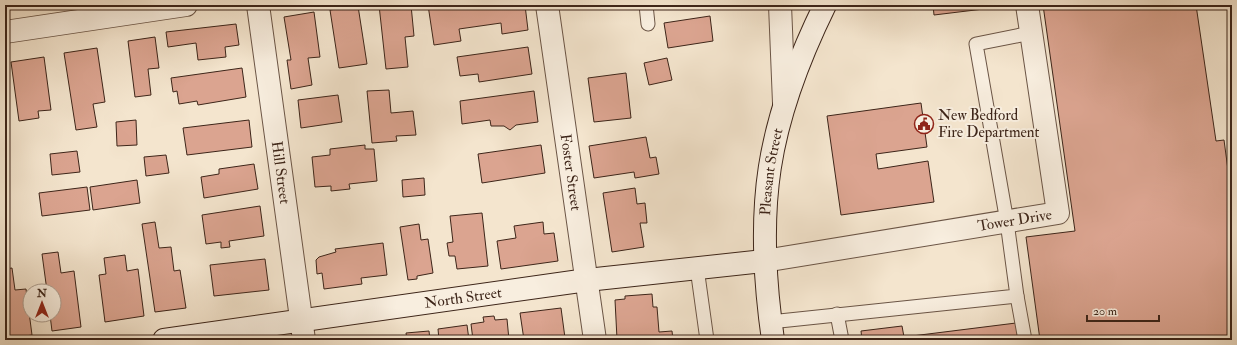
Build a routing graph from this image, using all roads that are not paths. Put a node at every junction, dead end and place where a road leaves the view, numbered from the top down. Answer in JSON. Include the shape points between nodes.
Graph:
{"nodes":[{"id":1,"x":186,"y":5,"type":"edge"},
{"id":2,"x":258,"y":5,"type":"edge"},
{"id":3,"x":547,"y":5,"type":"edge"},
{"id":4,"x":646,"y":5,"type":"edge"},
{"id":5,"x":780,"y":5,"type":"edge"},
{"id":6,"x":825,"y":5,"type":"edge"},
{"id":7,"x":1027,"y":5,"type":"edge"},
{"id":8,"x":97,"y":12,"type":"edge"},
{"id":9,"x":648,"y":24,"type":"dead end"},
{"id":10,"x":5,"y":32,"type":"edge"},
{"id":11,"x":1031,"y":33,"type":"junction"},
{"id":12,"x":784,"y":102,"type":"junction"},
{"id":13,"x":1007,"y":222,"type":"junction"},
{"id":14,"x":764,"y":261,"type":"junction"},
{"id":15,"x":697,"y":268,"type":"junction"},
{"id":16,"x":587,"y":280,"type":"junction"},
{"id":17,"x":1017,"y":296,"type":"junction"},
{"id":18,"x":837,"y":314,"type":"junction"},
{"id":19,"x":302,"y":330,"type":"edge"},
{"id":20,"x":771,"y":331,"type":"edge"},
{"id":21,"x":164,"y":340,"type":"edge"},
{"id":22,"x":595,"y":340,"type":"edge"},
{"id":23,"x":707,"y":340,"type":"edge"},
{"id":24,"x":842,"y":340,"type":"edge"},
{"id":25,"x":1025,"y":340,"type":"edge"}],
"edges":[{"from":1,"to":8,"type":"street"},
{"from":2,"to":19,"type":"street","name":"Hill Street"},
{"from":3,"to":16,"type":"street","name":"Foster Street"},
{"from":4,"to":9,"type":"lane"},
{"from":5,"to":12,"type":"street","name":"Pleasant Street"},
{"from":6,"to":12,"type":"street","via":[[802,54]]},
{"from":7,"to":11,"type":"street","name":"Tower Drive"},
{"from":8,"to":10,"type":"street"},
{"from":11,"to":13,"type":"street","name":"Tower Drive","via":[[1058,213]]},
{"from":11,"to":13,"type":"lane","via":[[976,44]]},
{"from":12,"to":14,"type":"street","name":"Pleasant Street","via":[[769,166],[764,219]]},
{"from":13,"to":14,"type":"street","name":"Tower Drive"},
{"from":13,"to":17,"type":"lane"},
{"from":14,"to":15,"type":"street","name":"North Street"},
{"from":14,"to":20,"type":"street","name":"Pleasant Street"},
{"from":15,"to":16,"type":"street","name":"North Street"},
{"from":15,"to":23,"type":"lane"},
{"from":16,"to":19,"type":"street","name":"North Street"},
{"from":16,"to":22,"type":"street","name":"Foster Street"},
{"from":17,"to":18,"type":"lane"},
{"from":17,"to":25,"type":"lane"},
{"from":18,"to":20,"type":"lane"},
{"from":18,"to":24,"type":"lane"},
{"from":19,"to":21,"type":"street","name":"North Street"}]}
